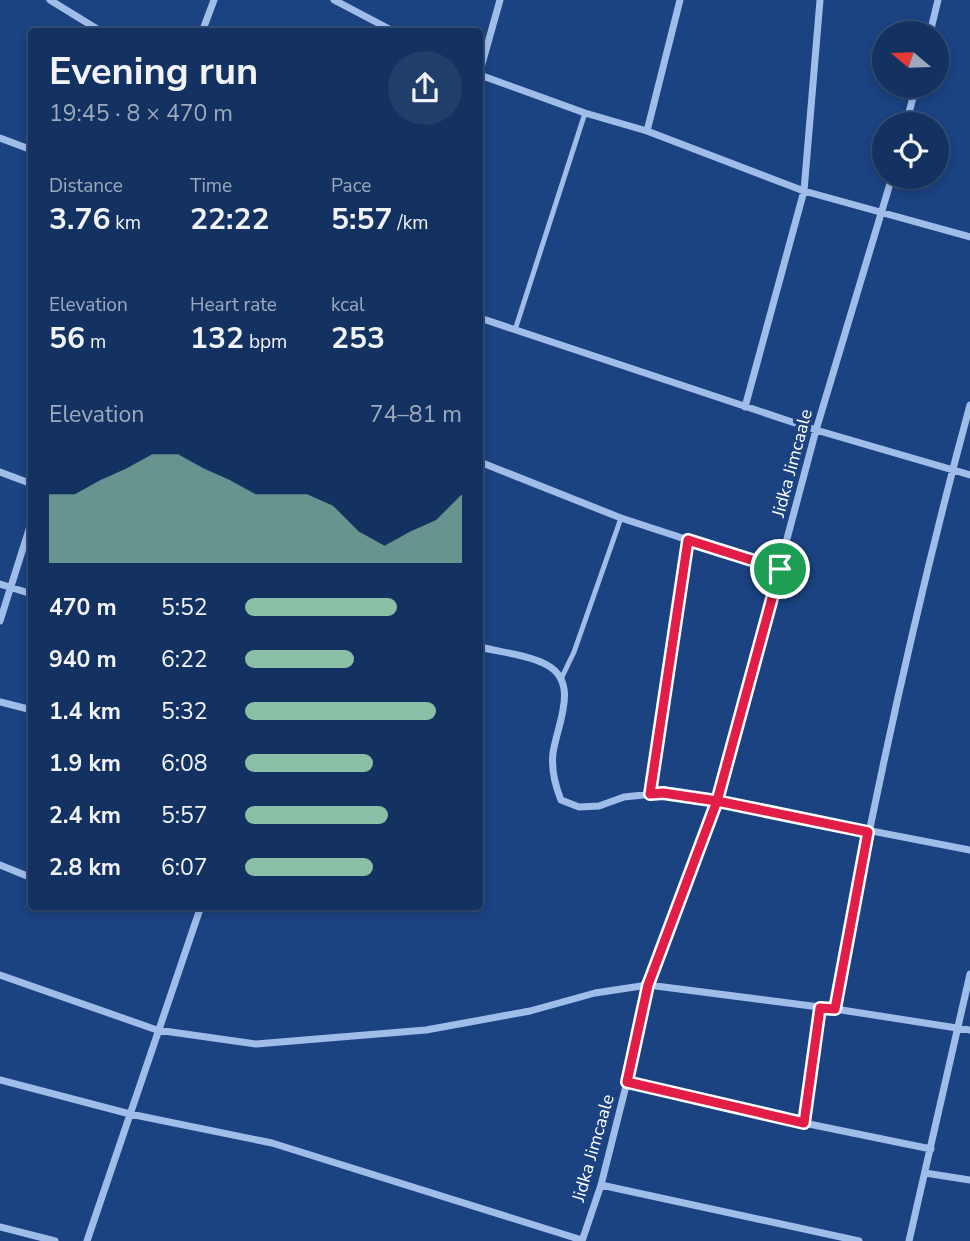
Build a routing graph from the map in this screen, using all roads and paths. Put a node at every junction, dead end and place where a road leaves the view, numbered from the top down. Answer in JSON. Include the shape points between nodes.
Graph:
{"nodes":[{"id":1,"x":50,"y":0,"type":"edge"},
{"id":2,"x":214,"y":0,"type":"edge"},
{"id":3,"x":334,"y":0,"type":"edge"},
{"id":4,"x":500,"y":0,"type":"edge"},
{"id":5,"x":680,"y":0,"type":"edge"},
{"id":6,"x":820,"y":0,"type":"edge"},
{"id":7,"x":938,"y":0,"type":"edge"},
{"id":8,"x":933,"y":21,"type":"edge"},
{"id":9,"x":96,"y":28,"type":"edge"},
{"id":10,"x":204,"y":28,"type":"edge"},
{"id":11,"x":387,"y":28,"type":"edge"},
{"id":12,"x":483,"y":62,"type":"edge"},
{"id":13,"x":483,"y":74,"type":"edge"},
{"id":14,"x":585,"y":113,"type":"junction"},
{"id":15,"x":648,"y":131,"type":"junction"},
{"id":16,"x":0,"y":138,"type":"edge"},
{"id":17,"x":28,"y":148,"type":"edge"},
{"id":18,"x":889,"y":189,"type":"edge"},
{"id":19,"x":804,"y":191,"type":"junction"},
{"id":20,"x":883,"y":212,"type":"junction"},
{"id":21,"x":970,"y":237,"type":"edge"},
{"id":22,"x":483,"y":319,"type":"edge"},
{"id":23,"x":515,"y":330,"type":"junction"},
{"id":24,"x":970,"y":405,"type":"edge"},
{"id":25,"x":745,"y":407,"type":"junction"},
{"id":26,"x":816,"y":430,"type":"junction"},
{"id":27,"x":483,"y":463,"type":"edge"},
{"id":28,"x":952,"y":470,"type":"junction"},
{"id":29,"x":0,"y":472,"type":"edge"},
{"id":30,"x":970,"y":475,"type":"edge"},
{"id":31,"x":28,"y":482,"type":"edge"},
{"id":32,"x":621,"y":518,"type":"junction"},
{"id":33,"x":28,"y":532,"type":"edge"},
{"id":34,"x":688,"y":540,"type":"junction"},
{"id":35,"x":780,"y":569,"type":"junction"},
{"id":36,"x":0,"y":584,"type":"edge"},
{"id":37,"x":10,"y":587,"type":"junction"},
{"id":38,"x":28,"y":593,"type":"edge"},
{"id":39,"x":0,"y":621,"type":"edge"},
{"id":40,"x":483,"y":648,"type":"edge"},
{"id":41,"x":561,"y":678,"type":"junction"},
{"id":42,"x":0,"y":702,"type":"edge"},
{"id":43,"x":28,"y":709,"type":"edge"},
{"id":44,"x":650,"y":794,"type":"junction"},
{"id":45,"x":717,"y":801,"type":"junction"},
{"id":46,"x":868,"y":832,"type":"junction"},
{"id":47,"x":970,"y":850,"type":"edge"},
{"id":48,"x":0,"y":865,"type":"edge"},
{"id":49,"x":28,"y":876,"type":"edge"},
{"id":50,"x":200,"y":910,"type":"edge"},
{"id":51,"x":970,"y":974,"type":"edge"},
{"id":52,"x":0,"y":975,"type":"edge"},
{"id":53,"x":648,"y":985,"type":"junction"},
{"id":54,"x":820,"y":1008,"type":"junction"},
{"id":55,"x":835,"y":1009,"type":"junction"},
{"id":56,"x":957,"y":1029,"type":"junction"},
{"id":57,"x":158,"y":1030,"type":"junction"},
{"id":58,"x":970,"y":1030,"type":"edge"},
{"id":59,"x":0,"y":1080,"type":"edge"},
{"id":60,"x":627,"y":1082,"type":"junction"},
{"id":61,"x":130,"y":1114,"type":"junction"},
{"id":62,"x":804,"y":1123,"type":"junction"},
{"id":63,"x":931,"y":1149,"type":"junction"},
{"id":64,"x":925,"y":1172,"type":"junction"},
{"id":65,"x":970,"y":1180,"type":"edge"},
{"id":66,"x":600,"y":1185,"type":"junction"},
{"id":67,"x":0,"y":1227,"type":"edge"},
{"id":68,"x":582,"y":1240,"type":"edge"},
{"id":69,"x":55,"y":1241,"type":"edge"},
{"id":70,"x":87,"y":1241,"type":"edge"},
{"id":71,"x":859,"y":1241,"type":"edge"},
{"id":72,"x":909,"y":1241,"type":"edge"}],
"edges":[{"from":1,"to":9,"type":"street"},
{"from":2,"to":10,"type":"street"},
{"from":3,"to":11,"type":"street"},
{"from":4,"to":12,"type":"street"},
{"from":5,"to":15,"type":"street"},
{"from":6,"to":19,"type":"street"},
{"from":7,"to":8,"type":"street"},
{"from":13,"to":14,"type":"street"},
{"from":14,"to":15,"type":"street"},
{"from":14,"to":23,"type":"lane"},
{"from":15,"to":19,"type":"street"},
{"from":16,"to":17,"type":"street"},
{"from":18,"to":20,"type":"street","name":"Jidka Jimcaale"},
{"from":19,"to":20,"type":"street"},
{"from":19,"to":25,"type":"street"},
{"from":20,"to":21,"type":"street"},
{"from":20,"to":26,"type":"street","name":"Jidka Jimcaale"},
{"from":22,"to":23,"type":"street"},
{"from":23,"to":25,"type":"street"},
{"from":24,"to":28,"type":"street"},
{"from":25,"to":26,"type":"street"},
{"from":26,"to":28,"type":"street"},
{"from":26,"to":35,"type":"street","name":"Jidka Jimcaale"},
{"from":27,"to":32,"type":"street"},
{"from":28,"to":30,"type":"street"},
{"from":28,"to":46,"type":"street"},
{"from":29,"to":31,"type":"street"},
{"from":32,"to":34,"type":"street"},
{"from":32,"to":41,"type":"lane"},
{"from":33,"to":37,"type":"street"},
{"from":34,"to":35,"type":"street"},
{"from":34,"to":44,"type":"street"},
{"from":35,"to":45,"type":"street","name":"Jidka Jimcaale"},
{"from":36,"to":37,"type":"street"},
{"from":37,"to":38,"type":"street"},
{"from":37,"to":39,"type":"street"},
{"from":40,"to":41,"type":"street","via":[[545,664]]},
{"from":41,"to":44,"type":"street","via":[[565,698],[553,755],[553,781],[561,800],[579,807],[599,806]]},
{"from":42,"to":43,"type":"street"},
{"from":44,"to":45,"type":"street"},
{"from":45,"to":46,"type":"street"},
{"from":45,"to":53,"type":"street","name":"Jidka Jimcaale"},
{"from":46,"to":47,"type":"street"},
{"from":46,"to":55,"type":"street"},
{"from":48,"to":49,"type":"street"},
{"from":50,"to":57,"type":"street"},
{"from":51,"to":56,"type":"street"},
{"from":52,"to":57,"type":"street"},
{"from":53,"to":54,"type":"street"},
{"from":53,"to":57,"type":"street","via":[[426,1030],[256,1044]]},
{"from":53,"to":60,"type":"street","name":"Jidka Jimcaale"},
{"from":54,"to":55,"type":"street"},
{"from":54,"to":62,"type":"street"},
{"from":55,"to":56,"type":"street"},
{"from":56,"to":58,"type":"street"},
{"from":56,"to":63,"type":"street"},
{"from":57,"to":61,"type":"street"},
{"from":59,"to":61,"type":"street"},
{"from":60,"to":62,"type":"street"},
{"from":60,"to":66,"type":"street","name":"Jidka Jimcaale"},
{"from":61,"to":68,"type":"street","via":[[272,1143]]},
{"from":61,"to":70,"type":"street"},
{"from":62,"to":63,"type":"street"},
{"from":63,"to":64,"type":"street"},
{"from":64,"to":65,"type":"street"},
{"from":64,"to":72,"type":"street"},
{"from":66,"to":68,"type":"street","name":"Jidka Jimcaale"},
{"from":66,"to":71,"type":"street"},
{"from":67,"to":69,"type":"street"}]}
